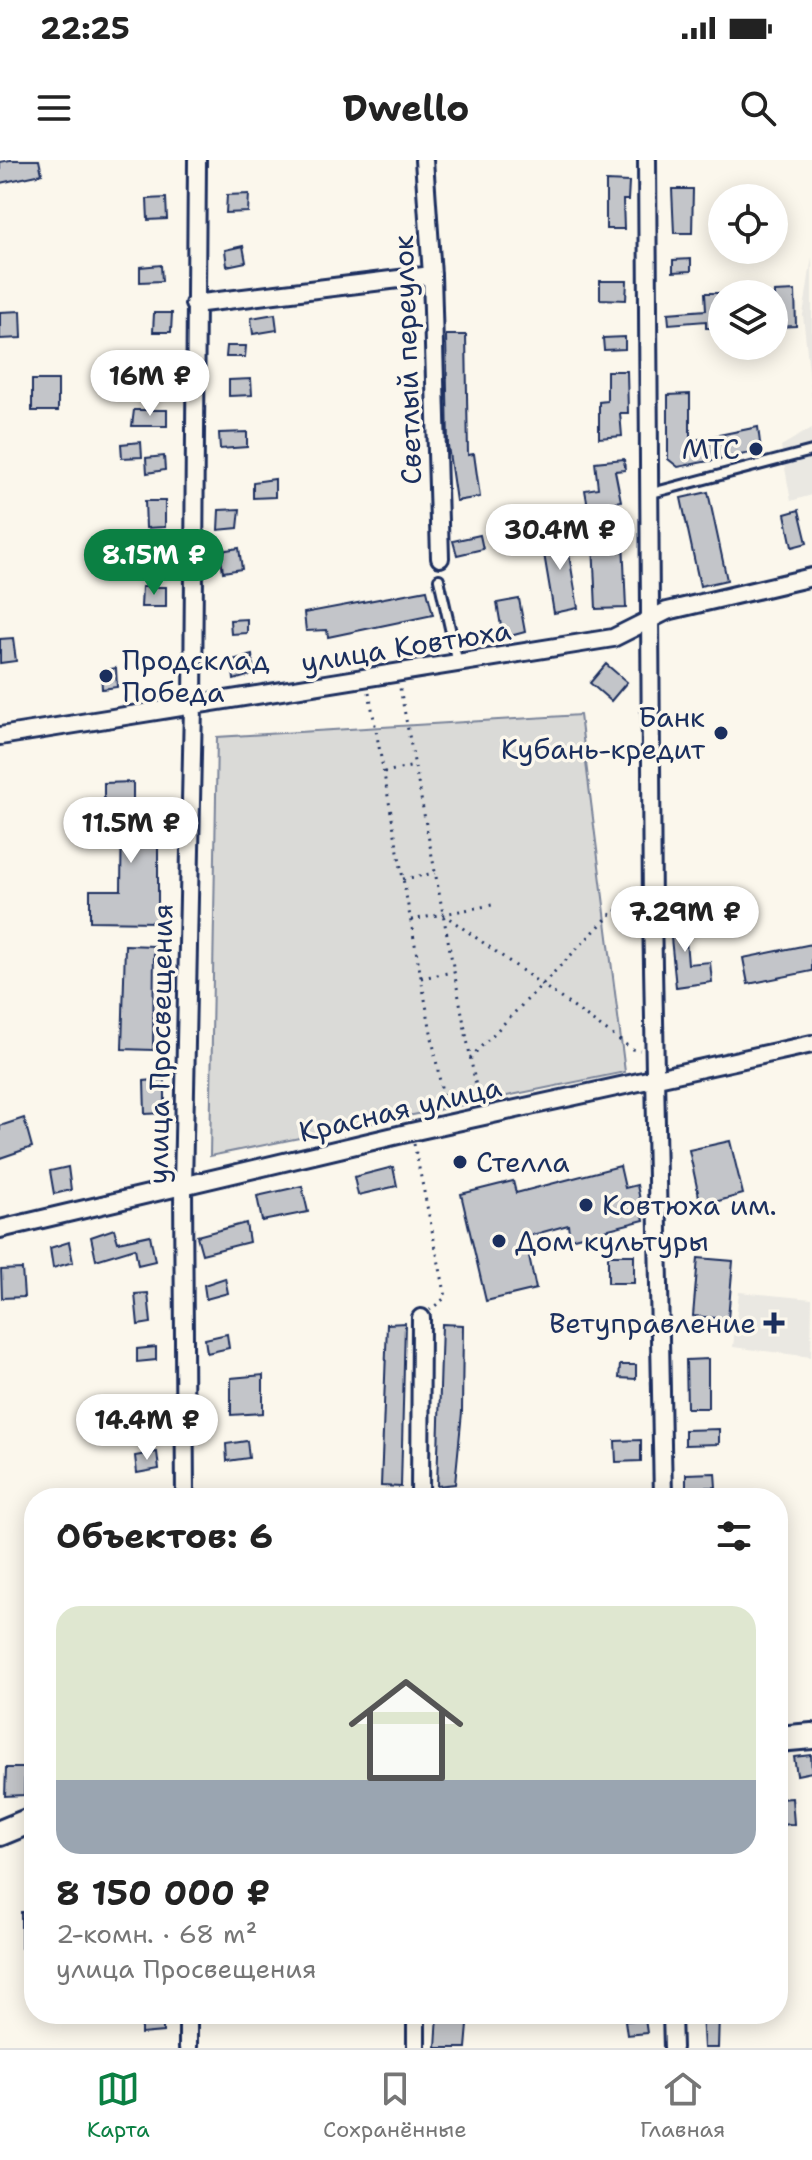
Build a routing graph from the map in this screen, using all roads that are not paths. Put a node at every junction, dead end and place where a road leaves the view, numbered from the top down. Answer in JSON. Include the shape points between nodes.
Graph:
{"nodes":[{"id":1,"x":197,"y":160,"type":"edge"},
{"id":2,"x":424,"y":160,"type":"edge"},
{"id":3,"x":647,"y":160,"type":"edge"},
{"id":4,"x":432,"y":275,"type":"junction"},
{"id":5,"x":194,"y":304,"type":"junction"},
{"id":6,"x":812,"y":451,"type":"edge"},
{"id":7,"x":648,"y":494,"type":"junction"},
{"id":8,"x":440,"y":558,"type":"dead end"},
{"id":9,"x":812,"y":577,"type":"edge"},
{"id":10,"x":439,"y":579,"type":"dead end"},
{"id":11,"x":650,"y":618,"type":"junction"},
{"id":12,"x":458,"y":665,"type":"junction"},
{"id":13,"x":193,"y":706,"type":"junction"},
{"id":14,"x":0,"y":736,"type":"edge"},
{"id":15,"x":812,"y":1044,"type":"edge"},
{"id":16,"x":657,"y":1077,"type":"junction"},
{"id":17,"x":183,"y":1186,"type":"junction"},
{"id":18,"x":0,"y":1229,"type":"edge"},
{"id":19,"x":421,"y":1318,"type":"road end"},
{"id":20,"x":185,"y":1488,"type":"edge"},
{"id":21,"x":420,"y":1488,"type":"edge"},
{"id":22,"x":663,"y":1488,"type":"edge"},
{"id":23,"x":812,"y":1736,"type":"edge"},
{"id":24,"x":788,"y":1738,"type":"edge"},
{"id":25,"x":24,"y":1823,"type":"edge"},
{"id":26,"x":0,"y":1833,"type":"edge"},
{"id":27,"x":188,"y":2024,"type":"edge"},
{"id":28,"x":416,"y":2024,"type":"edge"},
{"id":29,"x":672,"y":2024,"type":"edge"},
{"id":30,"x":188,"y":2048,"type":"edge"},
{"id":31,"x":416,"y":2048,"type":"edge"},
{"id":32,"x":673,"y":2048,"type":"edge"}],
"edges":[{"from":1,"to":5,"type":"street","name":"улица Просвещения"},
{"from":2,"to":4,"type":"street","name":"Светлый переулок"},
{"from":3,"to":7,"type":"street"},
{"from":4,"to":5,"type":"street"},
{"from":4,"to":8,"type":"street","name":"Светлый переулок"},
{"from":5,"to":13,"type":"street","name":"улица Просвещения"},
{"from":6,"to":7,"type":"lane"},
{"from":7,"to":11,"type":"street"},
{"from":9,"to":11,"type":"street","name":"улица Ковтюха"},
{"from":10,"to":12,"type":"lane"},
{"from":11,"to":12,"type":"street","name":"улица Ковтюха","via":[[613,638]]},
{"from":11,"to":16,"type":"street"},
{"from":12,"to":13,"type":"street","name":"улица Ковтюха"},
{"from":13,"to":14,"type":"street","name":"улица Ковтюха"},
{"from":13,"to":17,"type":"street","name":"улица Просвещения"},
{"from":15,"to":16,"type":"street","name":"Красная улица"},
{"from":16,"to":17,"type":"street","name":"Красная улица"},
{"from":16,"to":22,"type":"street"},
{"from":17,"to":18,"type":"street","name":"Красная улица"},
{"from":17,"to":20,"type":"street","name":"улица Просвещения"},
{"from":19,"to":21,"type":"street"},
{"from":23,"to":24,"type":"street"},
{"from":25,"to":26,"type":"street"},
{"from":27,"to":30,"type":"street"},
{"from":28,"to":31,"type":"street"},
{"from":29,"to":32,"type":"street"}]}
